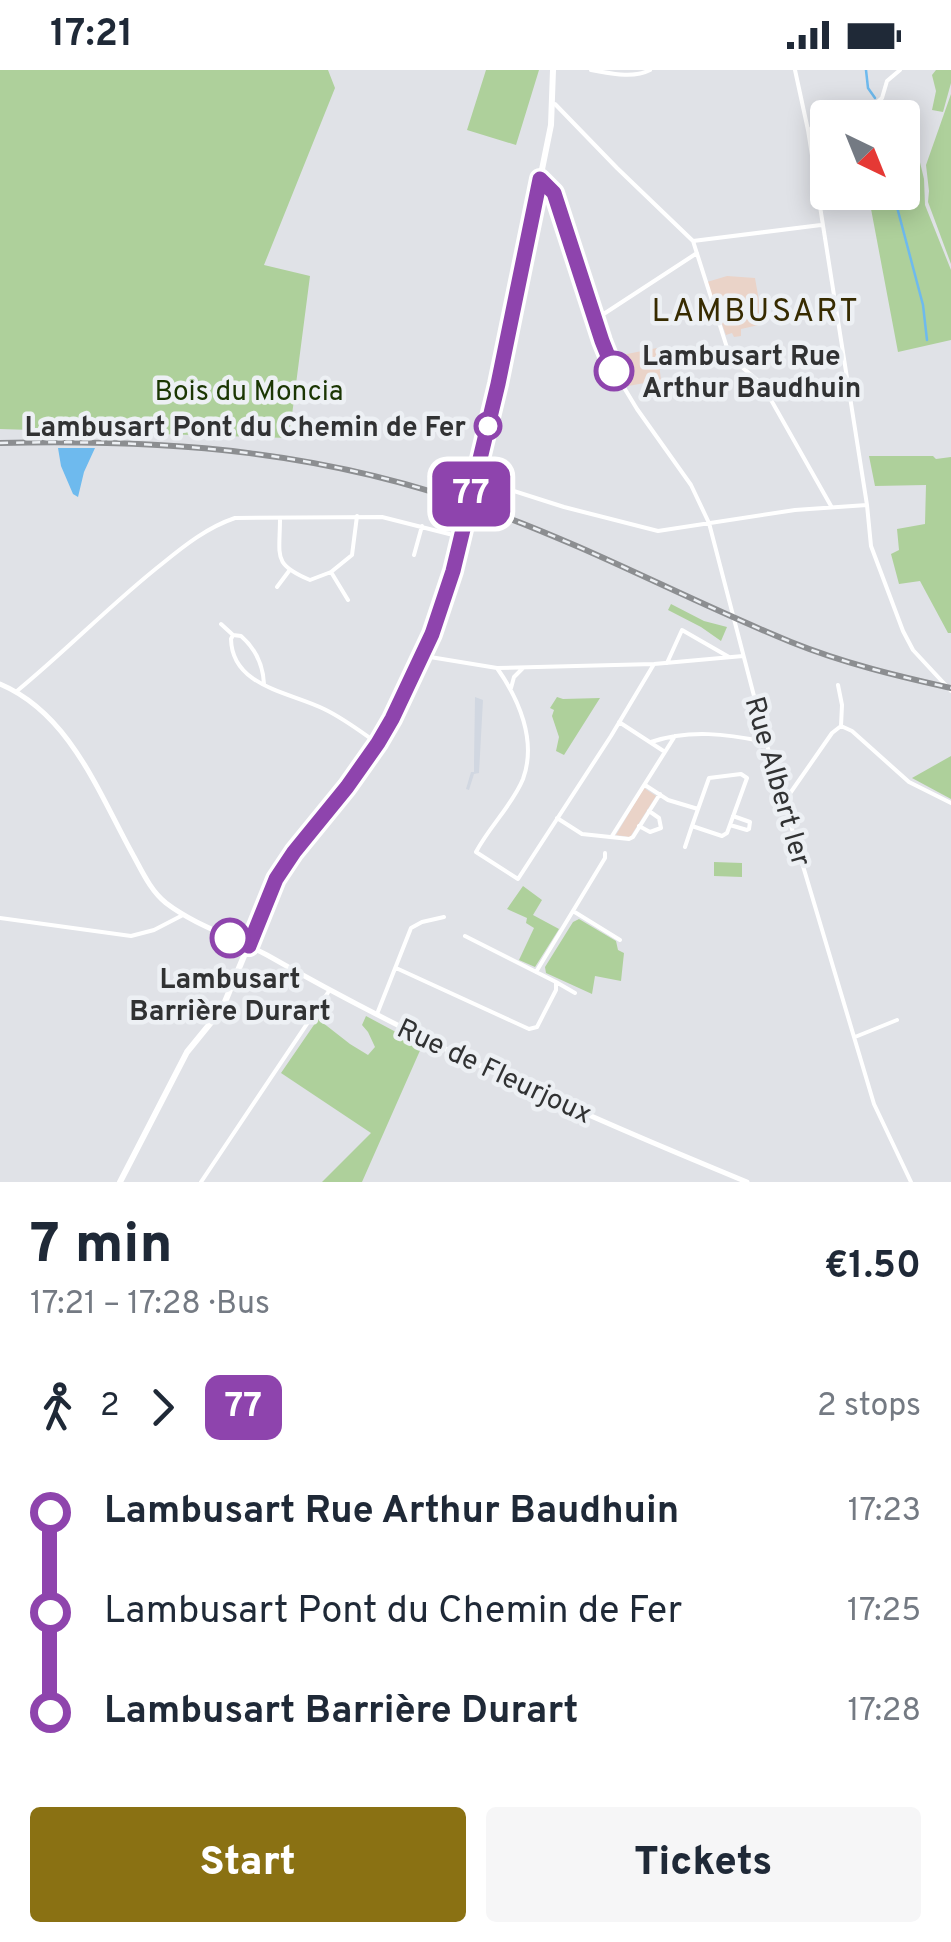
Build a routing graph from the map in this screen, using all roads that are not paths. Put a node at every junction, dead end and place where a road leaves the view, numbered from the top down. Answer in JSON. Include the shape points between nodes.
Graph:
{"nodes":[{"id":1,"x":553,"y":70,"type":"edge"},
{"id":2,"x":591,"y":70,"type":"edge"},
{"id":3,"x":650,"y":70,"type":"edge"},
{"id":4,"x":795,"y":70,"type":"edge"},
{"id":5,"x":900,"y":70,"type":"edge"},
{"id":6,"x":880,"y":100,"type":"edge"},
{"id":7,"x":553,"y":102,"type":"junction"},
{"id":8,"x":808,"y":130,"type":"joint"},
{"id":9,"x":540,"y":179,"type":"junction"},
{"id":10,"x":822,"y":224,"type":"junction"},
{"id":11,"x":693,"y":241,"type":"junction"},
{"id":12,"x":697,"y":253,"type":"junction"},
{"id":13,"x":596,"y":320,"type":"junction"},
{"id":14,"x":475,"y":479,"type":"junction"},
{"id":15,"x":867,"y":505,"type":"junction"},
{"id":16,"x":832,"y":506,"type":"junction"},
{"id":17,"x":357,"y":516,"type":"junction"},
{"id":18,"x":280,"y":518,"type":"junction"},
{"id":19,"x":709,"y":522,"type":"junction"},
{"id":20,"x":422,"y":526,"type":"junction"},
{"id":21,"x":461,"y":537,"type":"junction"},
{"id":22,"x":414,"y":556,"type":"dead end"},
{"id":23,"x":288,"y":571,"type":"junction"},
{"id":24,"x":331,"y":572,"type":"junction"},
{"id":25,"x":277,"y":587,"type":"dead end"},
{"id":26,"x":348,"y":600,"type":"dead end"},
{"id":27,"x":221,"y":624,"type":"dead end"},
{"id":28,"x":233,"y":636,"type":"junction"},
{"id":29,"x":423,"y":656,"type":"junction"},
{"id":30,"x":743,"y":656,"type":"junction"},
{"id":31,"x":730,"y":658,"type":"junction"},
{"id":32,"x":668,"y":663,"type":"junction"},
{"id":33,"x":654,"y":664,"type":"junction"},
{"id":34,"x":497,"y":668,"type":"junction"},
{"id":35,"x":522,"y":668,"type":"junction"},
{"id":36,"x":0,"y":684,"type":"edge"},
{"id":37,"x":264,"y":684,"type":"junction"},
{"id":38,"x":838,"y":685,"type":"dead end"},
{"id":39,"x":511,"y":688,"type":"junction"},
{"id":40,"x":17,"y":691,"type":"junction"},
{"id":41,"x":951,"y":691,"type":"edge"},
{"id":42,"x":619,"y":722,"type":"junction"},
{"id":43,"x":842,"y":726,"type":"junction"},
{"id":44,"x":675,"y":736,"type":"junction"},
{"id":45,"x":651,"y":742,"type":"junction"},
{"id":46,"x":766,"y":742,"type":"junction"},
{"id":47,"x":378,"y":743,"type":"junction"},
{"id":48,"x":665,"y":752,"type":"junction"},
{"id":49,"x":644,"y":784,"type":"junction"},
{"id":50,"x":660,"y":794,"type":"junction"},
{"id":51,"x":784,"y":802,"type":"junction"},
{"id":52,"x":951,"y":802,"type":"edge"},
{"id":53,"x":698,"y":809,"type":"junction"},
{"id":54,"x":649,"y":811,"type":"junction"},
{"id":55,"x":734,"y":816,"type":"junction"},
{"id":56,"x":558,"y":818,"type":"junction"},
{"id":57,"x":730,"y":825,"type":"junction"},
{"id":58,"x":639,"y":826,"type":"junction"},
{"id":59,"x":692,"y":826,"type":"junction"},
{"id":60,"x":612,"y":836,"type":"junction"},
{"id":61,"x":685,"y":848,"type":"dead end"},
{"id":62,"x":605,"y":853,"type":"dead end"},
{"id":63,"x":573,"y":911,"type":"junction"},
{"id":64,"x":184,"y":915,"type":"junction"},
{"id":65,"x":444,"y":917,"type":"dead end"},
{"id":66,"x":0,"y":918,"type":"edge"},
{"id":67,"x":465,"y":936,"type":"dead end"},
{"id":68,"x":620,"y":940,"type":"dead end"},
{"id":69,"x":249,"y":946,"type":"junction"},
{"id":70,"x":396,"y":968,"type":"junction"},
{"id":71,"x":536,"y":972,"type":"junction"},
{"id":72,"x":556,"y":982,"type":"junction"},
{"id":73,"x":330,"y":990,"type":"junction"},
{"id":74,"x":574,"y":993,"type":"dead end"},
{"id":75,"x":376,"y":1014,"type":"junction"},
{"id":76,"x":897,"y":1020,"type":"dead end"},
{"id":77,"x":854,"y":1038,"type":"junction"},
{"id":78,"x":120,"y":1182,"type":"edge"},
{"id":79,"x":200,"y":1182,"type":"edge"},
{"id":80,"x":747,"y":1182,"type":"edge"},
{"id":81,"x":912,"y":1182,"type":"edge"}],
"edges":[{"from":1,"to":7,"type":"main road"},
{"from":2,"to":3,"type":"street"},
{"from":4,"to":8,"type":"street"},
{"from":5,"to":6,"type":"street"},
{"from":7,"to":9,"type":"main road"},
{"from":7,"to":11,"type":"street"},
{"from":8,"to":10,"type":"street"},
{"from":9,"to":13,"type":"street","name":"Rue Albert Ier","via":[[554,193]]},
{"from":9,"to":14,"type":"main road"},
{"from":10,"to":11,"type":"street"},
{"from":10,"to":15,"type":"street"},
{"from":11,"to":12,"type":"street"},
{"from":12,"to":13,"type":"street"},
{"from":12,"to":16,"type":"street","via":[[730,357],[762,384]]},
{"from":13,"to":19,"type":"street","name":"Rue Albert Ier","via":[[619,379],[692,485]]},
{"from":14,"to":19,"type":"street","via":[[658,531]]},
{"from":14,"to":21,"type":"main road"},
{"from":15,"to":16,"type":"street"},
{"from":15,"to":41,"type":"street","via":[[871,546],[903,631]]},
{"from":16,"to":19,"type":"street"},
{"from":17,"to":18,"type":"street"},
{"from":17,"to":20,"type":"street"},
{"from":17,"to":24,"type":"street","via":[[352,555]]},
{"from":18,"to":23,"type":"street","via":[[280,562]]},
{"from":18,"to":40,"type":"street","via":[[235,518],[191,541]]},
{"from":19,"to":30,"type":"street","name":"Rue Albert Ier"},
{"from":20,"to":21,"type":"street"},
{"from":20,"to":22,"type":"street"},
{"from":21,"to":29,"type":"main road"},
{"from":23,"to":24,"type":"street","via":[[310,580]]},
{"from":23,"to":25,"type":"street"},
{"from":24,"to":26,"type":"street"},
{"from":27,"to":28,"type":"street"},
{"from":28,"to":37,"type":"street","via":[[238,664]]},
{"from":28,"to":37,"type":"street","via":[[254,648]]},
{"from":29,"to":34,"type":"street"},
{"from":29,"to":47,"type":"main road"},
{"from":30,"to":31,"type":"street"},
{"from":30,"to":46,"type":"street","name":"Rue Albert Ier"},
{"from":31,"to":32,"type":"street"},
{"from":31,"to":32,"type":"street","via":[[682,630]]},
{"from":32,"to":33,"type":"street"},
{"from":33,"to":35,"type":"street"},
{"from":33,"to":42,"type":"street"},
{"from":34,"to":35,"type":"street"},
{"from":34,"to":39,"type":"street"},
{"from":35,"to":39,"type":"street"},
{"from":36,"to":40,"type":"street","name":"Rue de Fleurjoux"},
{"from":37,"to":47,"type":"street","via":[[326,709]]},
{"from":38,"to":43,"type":"street"},
{"from":39,"to":56,"type":"street","via":[[529,755],[522,780],[476,852],[518,879]]},
{"from":40,"to":64,"type":"street","name":"Rue de Fleurjoux","via":[[66,736],[154,891]]},
{"from":42,"to":45,"type":"street"},
{"from":42,"to":56,"type":"street"},
{"from":43,"to":51,"type":"street"},
{"from":43,"to":52,"type":"street","via":[[910,782]]},
{"from":44,"to":45,"type":"street"},
{"from":44,"to":46,"type":"street"},
{"from":44,"to":48,"type":"street"},
{"from":45,"to":48,"type":"street"},
{"from":46,"to":51,"type":"street","name":"Rue Albert Ier"},
{"from":47,"to":69,"type":"main road","via":[[276,879]]},
{"from":48,"to":49,"type":"street"},
{"from":49,"to":50,"type":"street"},
{"from":49,"to":60,"type":"street"},
{"from":50,"to":53,"type":"street"},
{"from":50,"to":54,"type":"street"},
{"from":51,"to":77,"type":"street","name":"Rue Albert Ier"},
{"from":53,"to":55,"type":"street","via":[[709,778],[741,774],[747,778]]},
{"from":53,"to":59,"type":"street"},
{"from":54,"to":58,"type":"street"},
{"from":54,"to":58,"type":"street","via":[[661,828]]},
{"from":55,"to":57,"type":"street"},
{"from":55,"to":57,"type":"street","via":[[750,822],[749,829]]},
{"from":56,"to":60,"type":"street","via":[[582,834]]},
{"from":57,"to":59,"type":"street","via":[[724,836]]},
{"from":58,"to":60,"type":"street","via":[[629,839]]},
{"from":59,"to":61,"type":"street"},
{"from":62,"to":63,"type":"street"},
{"from":63,"to":68,"type":"street"},
{"from":63,"to":71,"type":"street"},
{"from":64,"to":66,"type":"street","via":[[131,936]]},
{"from":64,"to":69,"type":"street","name":"Rue de Fleurjoux"},
{"from":65,"to":70,"type":"street","via":[[411,928]]},
{"from":67,"to":71,"type":"street"},
{"from":69,"to":73,"type":"street","name":"Rue de Fleurjoux"},
{"from":69,"to":78,"type":"main road","via":[[222,1008],[176,1072]]},
{"from":70,"to":72,"type":"street","via":[[530,1028],[537,1027]]},
{"from":70,"to":75,"type":"street"},
{"from":71,"to":72,"type":"street"},
{"from":72,"to":74,"type":"street"},
{"from":73,"to":75,"type":"street","name":"Rue de Fleurjoux"},
{"from":73,"to":79,"type":"street"},
{"from":75,"to":80,"type":"street","name":"Rue de Fleurjoux"},
{"from":76,"to":77,"type":"street"},
{"from":77,"to":81,"type":"street","name":"Rue Albert Ier","via":[[874,1104]]}]}
